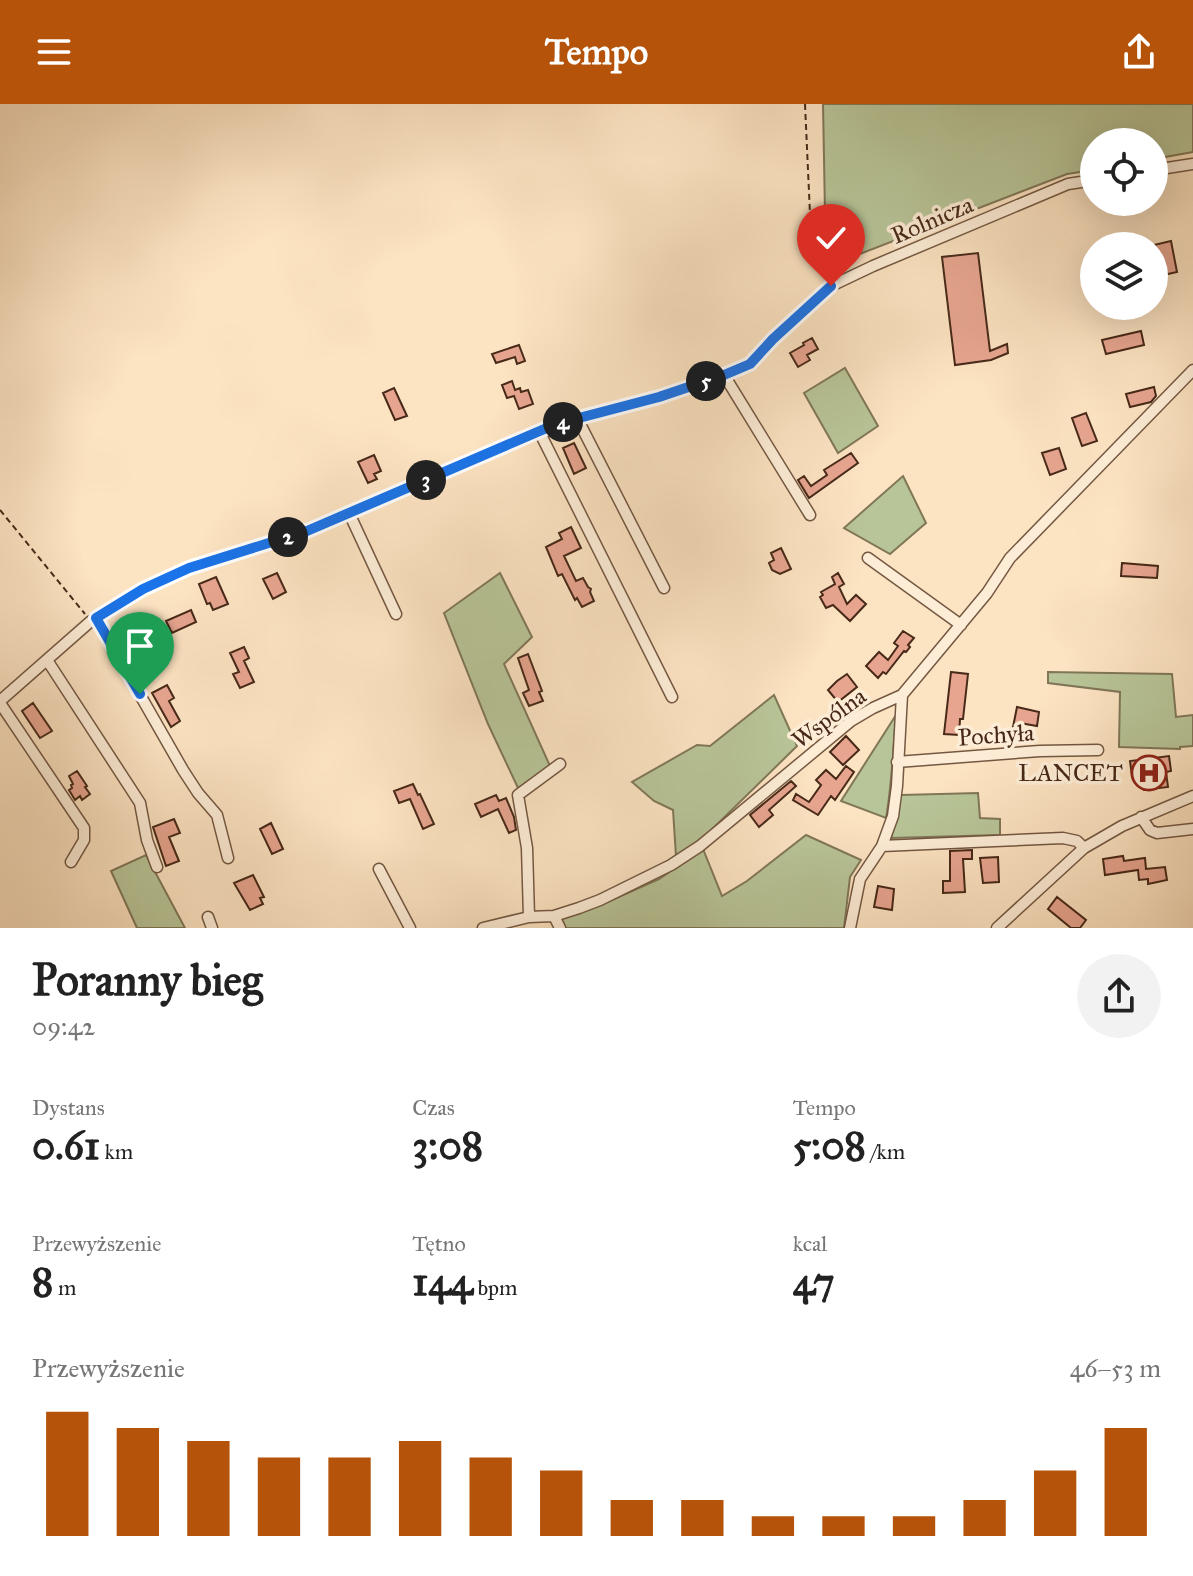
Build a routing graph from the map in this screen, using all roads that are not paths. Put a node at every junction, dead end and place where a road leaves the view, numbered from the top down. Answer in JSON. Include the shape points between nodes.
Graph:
{"nodes":[{"id":1,"x":1193,"y":164,"type":"edge"},
{"id":2,"x":1168,"y":168,"type":"edge"},
{"id":3,"x":1080,"y":182,"type":"edge"},
{"id":4,"x":1193,"y":370,"type":"edge"},
{"id":5,"x":724,"y":375,"type":"junction"},
{"id":6,"x":577,"y":418,"type":"junction"},
{"id":7,"x":539,"y":431,"type":"junction"},
{"id":8,"x":349,"y":513,"type":"junction"},
{"id":9,"x":810,"y":515,"type":"dead end"},
{"id":10,"x":868,"y":558,"type":"dead end"},
{"id":11,"x":664,"y":588,"type":"dead end"},
{"id":12,"x":396,"y":614,"type":"dead end"},
{"id":13,"x":93,"y":620,"type":"junction"},
{"id":14,"x":961,"y":625,"type":"junction"},
{"id":15,"x":47,"y":660,"type":"junction"},
{"id":16,"x":902,"y":695,"type":"junction"},
{"id":17,"x":672,"y":697,"type":"dead end"},
{"id":18,"x":0,"y":702,"type":"edge"},
{"id":19,"x":1098,"y":750,"type":"dead end"},
{"id":20,"x":897,"y":762,"type":"junction"},
{"id":21,"x":560,"y":764,"type":"dead end"},
{"id":22,"x":1193,"y":796,"type":"edge"},
{"id":23,"x":1141,"y":817,"type":"junction"},
{"id":24,"x":1193,"y":829,"type":"edge"},
{"id":25,"x":882,"y":846,"type":"junction"},
{"id":26,"x":1084,"y":848,"type":"junction"},
{"id":27,"x":228,"y":858,"type":"dead end"},
{"id":28,"x":71,"y":862,"type":"dead end"},
{"id":29,"x":157,"y":867,"type":"dead end"},
{"id":30,"x":379,"y":869,"type":"dead end"},
{"id":31,"x":554,"y":916,"type":"junction"},
{"id":32,"x":208,"y":917,"type":"dead end"},
{"id":33,"x":529,"y":917,"type":"junction"},
{"id":34,"x":212,"y":928,"type":"edge"},
{"id":35,"x":410,"y":928,"type":"edge"},
{"id":36,"x":483,"y":928,"type":"edge"},
{"id":37,"x":560,"y":928,"type":"edge"},
{"id":38,"x":850,"y":928,"type":"edge"},
{"id":39,"x":997,"y":928,"type":"edge"}],
"edges":[{"from":1,"to":2,"type":"street"},
{"from":3,"to":5,"type":"street","name":"Rolnicza","via":[[831,286],[750,364]]},
{"from":4,"to":14,"type":"street","name":"Wspólna","via":[[1010,558]]},
{"from":5,"to":6,"type":"street","name":"Rolnicza"},
{"from":5,"to":9,"type":"street"},
{"from":6,"to":7,"type":"street","name":"Rolnicza"},
{"from":6,"to":11,"type":"street"},
{"from":7,"to":8,"type":"street","name":"Rolnicza"},
{"from":7,"to":17,"type":"street"},
{"from":8,"to":12,"type":"street"},
{"from":8,"to":13,"type":"street","name":"Rolnicza","via":[[189,568]]},
{"from":10,"to":14,"type":"street"},
{"from":13,"to":15,"type":"street","name":"Rolnicza"},
{"from":13,"to":27,"type":"street","via":[[183,770],[217,815]]},
{"from":14,"to":16,"type":"street","name":"Wspólna"},
{"from":15,"to":18,"type":"street","name":"Rolnicza"},
{"from":15,"to":29,"type":"street","via":[[140,803]]},
{"from":16,"to":20,"type":"street"},
{"from":16,"to":31,"type":"street","name":"Wspólna","via":[[851,721],[671,865]]},
{"from":18,"to":28,"type":"street","via":[[84,828],[84,840]]},
{"from":19,"to":20,"type":"street","name":"Pochyła"},
{"from":20,"to":25,"type":"street","via":[[893,816]]},
{"from":21,"to":33,"type":"street","via":[[518,795],[527,848]]},
{"from":22,"to":23,"type":"street"},
{"from":23,"to":24,"type":"street","via":[[1157,833]]},
{"from":23,"to":26,"type":"street"},
{"from":25,"to":26,"type":"street","via":[[1063,838]]},
{"from":25,"to":38,"type":"street","via":[[860,879]]},
{"from":26,"to":39,"type":"street"},
{"from":30,"to":35,"type":"street"},
{"from":31,"to":33,"type":"street","name":"Wspólna"},
{"from":31,"to":37,"type":"street"},
{"from":32,"to":34,"type":"street"},
{"from":33,"to":36,"type":"street","name":"Wspólna"}]}
